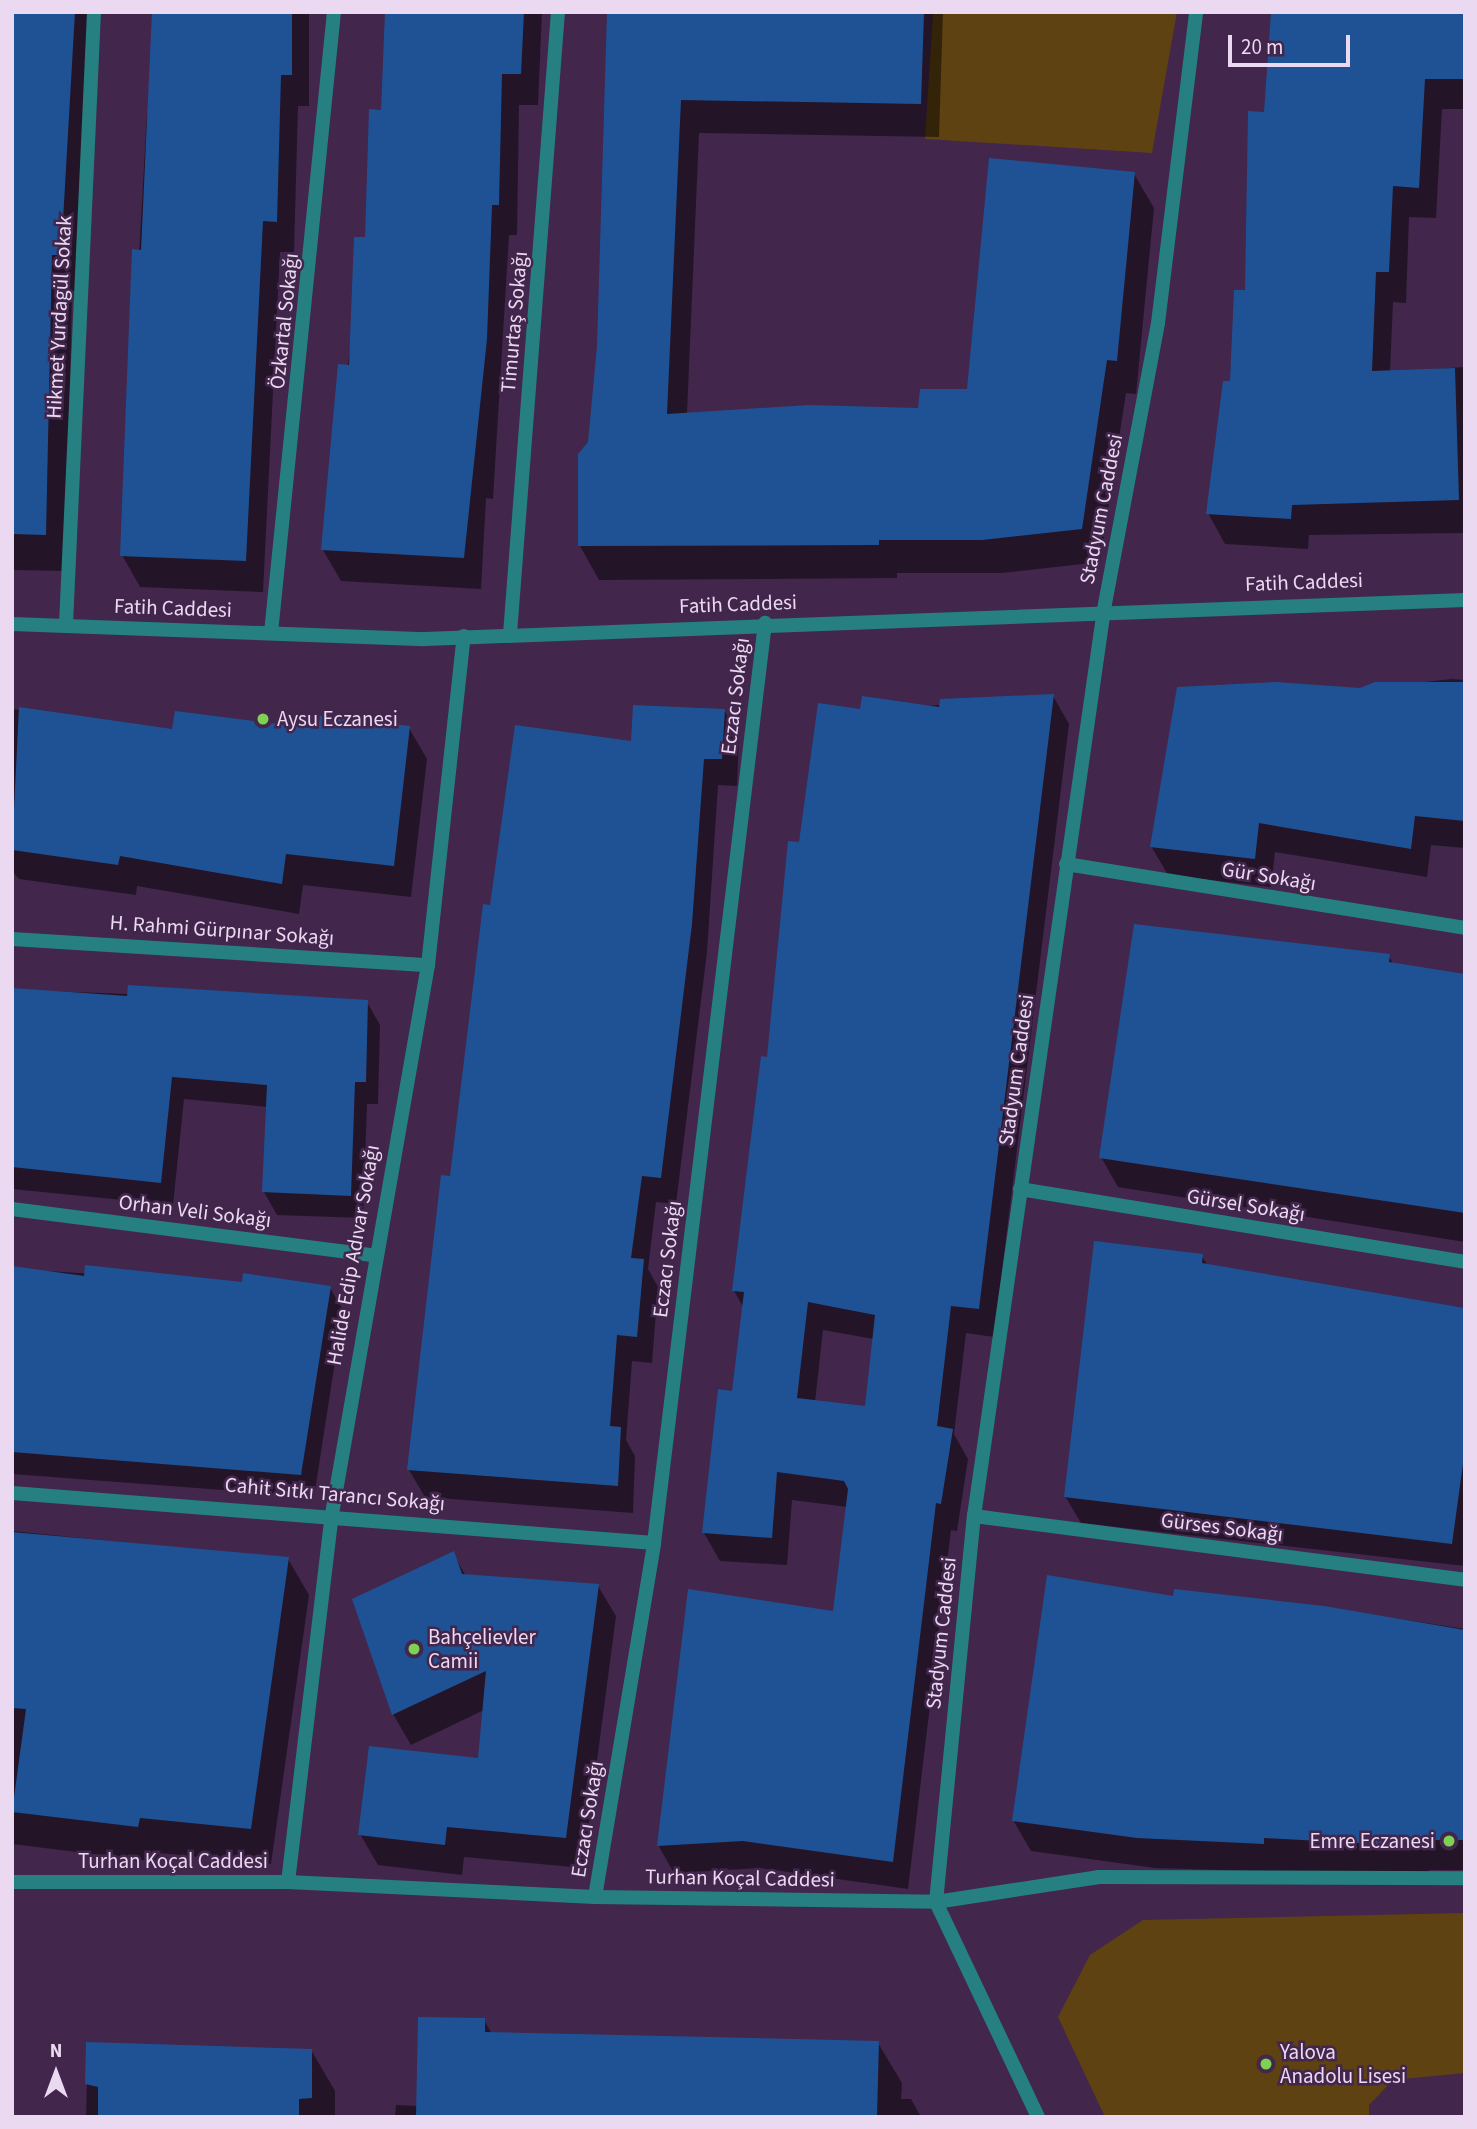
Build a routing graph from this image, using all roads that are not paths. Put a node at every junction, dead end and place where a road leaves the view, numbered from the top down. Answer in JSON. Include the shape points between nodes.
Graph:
{"nodes":[{"id":1,"x":94,"y":12,"type":"edge"},
{"id":2,"x":334,"y":12,"type":"edge"},
{"id":3,"x":558,"y":12,"type":"edge"},
{"id":4,"x":1196,"y":12,"type":"edge"},
{"id":5,"x":1465,"y":600,"type":"edge"},
{"id":6,"x":1104,"y":609,"type":"junction"},
{"id":7,"x":765,"y":623,"type":"junction"},
{"id":8,"x":12,"y":624,"type":"edge"},
{"id":9,"x":66,"y":624,"type":"junction"},
{"id":10,"x":271,"y":633,"type":"junction"},
{"id":11,"x":510,"y":634,"type":"junction"},
{"id":12,"x":464,"y":636,"type":"junction"},
{"id":13,"x":1066,"y":864,"type":"junction"},
{"id":14,"x":1465,"y":929,"type":"edge"},
{"id":15,"x":12,"y":939,"type":"edge"},
{"id":16,"x":428,"y":965,"type":"junction"},
{"id":17,"x":1020,"y":1189,"type":"junction"},
{"id":18,"x":12,"y":1209,"type":"edge"},
{"id":19,"x":372,"y":1255,"type":"junction"},
{"id":20,"x":1465,"y":1262,"type":"edge"},
{"id":21,"x":12,"y":1493,"type":"edge"},
{"id":22,"x":332,"y":1514,"type":"junction"},
{"id":23,"x":974,"y":1516,"type":"junction"},
{"id":24,"x":654,"y":1543,"type":"junction"},
{"id":25,"x":1465,"y":1580,"type":"edge"},
{"id":26,"x":1465,"y":1878,"type":"edge"},
{"id":27,"x":12,"y":1882,"type":"edge"},
{"id":28,"x":288,"y":1882,"type":"junction"},
{"id":29,"x":595,"y":1897,"type":"junction"},
{"id":30,"x":936,"y":1902,"type":"junction"},
{"id":31,"x":1038,"y":2117,"type":"edge"}],
"edges":[{"from":1,"to":9,"type":"street","name":"Hikmet Yurdagül Sokak"},
{"from":2,"to":10,"type":"street","name":"Özkartal Sokağı"},
{"from":3,"to":11,"type":"street","name":"Timurtaş Sokağı"},
{"from":4,"to":6,"type":"street","name":"Stadyum Caddesi","via":[[1158,323]]},
{"from":5,"to":6,"type":"street","name":"Fatih Caddesi"},
{"from":6,"to":7,"type":"street","name":"Fatih Caddesi"},
{"from":6,"to":13,"type":"street","name":"Stadyum Caddesi"},
{"from":7,"to":11,"type":"street","name":"Fatih Caddesi"},
{"from":7,"to":24,"type":"street","name":"Eczacı Sokağı"},
{"from":8,"to":9,"type":"street","name":"Fatih Caddesi"},
{"from":9,"to":10,"type":"street","name":"Fatih Caddesi"},
{"from":10,"to":12,"type":"street","name":"Fatih Caddesi"},
{"from":11,"to":12,"type":"street","name":"Fatih Caddesi"},
{"from":12,"to":16,"type":"street","name":"Halide Edip Adıvar Sokağı"},
{"from":13,"to":14,"type":"street","name":"Gür Sokağı"},
{"from":13,"to":17,"type":"street","name":"Stadyum Caddesi"},
{"from":15,"to":16,"type":"street","name":"H. Rahmi Gürpınar Sokağı"},
{"from":16,"to":19,"type":"street","name":"Halide Edip Adıvar Sokağı"},
{"from":17,"to":20,"type":"street","name":"Gürsel Sokağı"},
{"from":17,"to":23,"type":"street","name":"Stadyum Caddesi"},
{"from":18,"to":19,"type":"street","name":"Orhan Veli Sokağı"},
{"from":19,"to":22,"type":"street","name":"Halide Edip Adıvar Sokağı"},
{"from":21,"to":22,"type":"street","name":"Cahit Sıtkı Tarancı Sokağı"},
{"from":22,"to":24,"type":"street","name":"Cahit Sıtkı Tarancı Sokağı"},
{"from":22,"to":28,"type":"street","name":"Halide Edip Adıvar Sokağı"},
{"from":23,"to":25,"type":"street","name":"Gürses Sokağı"},
{"from":23,"to":30,"type":"street","name":"Stadyum Caddesi"},
{"from":24,"to":29,"type":"street","name":"Eczacı Sokağı"},
{"from":26,"to":30,"type":"street","name":"Turhan Koçal Caddesi","via":[[1099,1877]]},
{"from":27,"to":28,"type":"street","name":"Turhan Koçal Caddesi"},
{"from":28,"to":29,"type":"street","name":"Turhan Koçal Caddesi"},
{"from":29,"to":30,"type":"street","name":"Turhan Koçal Caddesi"},
{"from":30,"to":31,"type":"street"}]}
